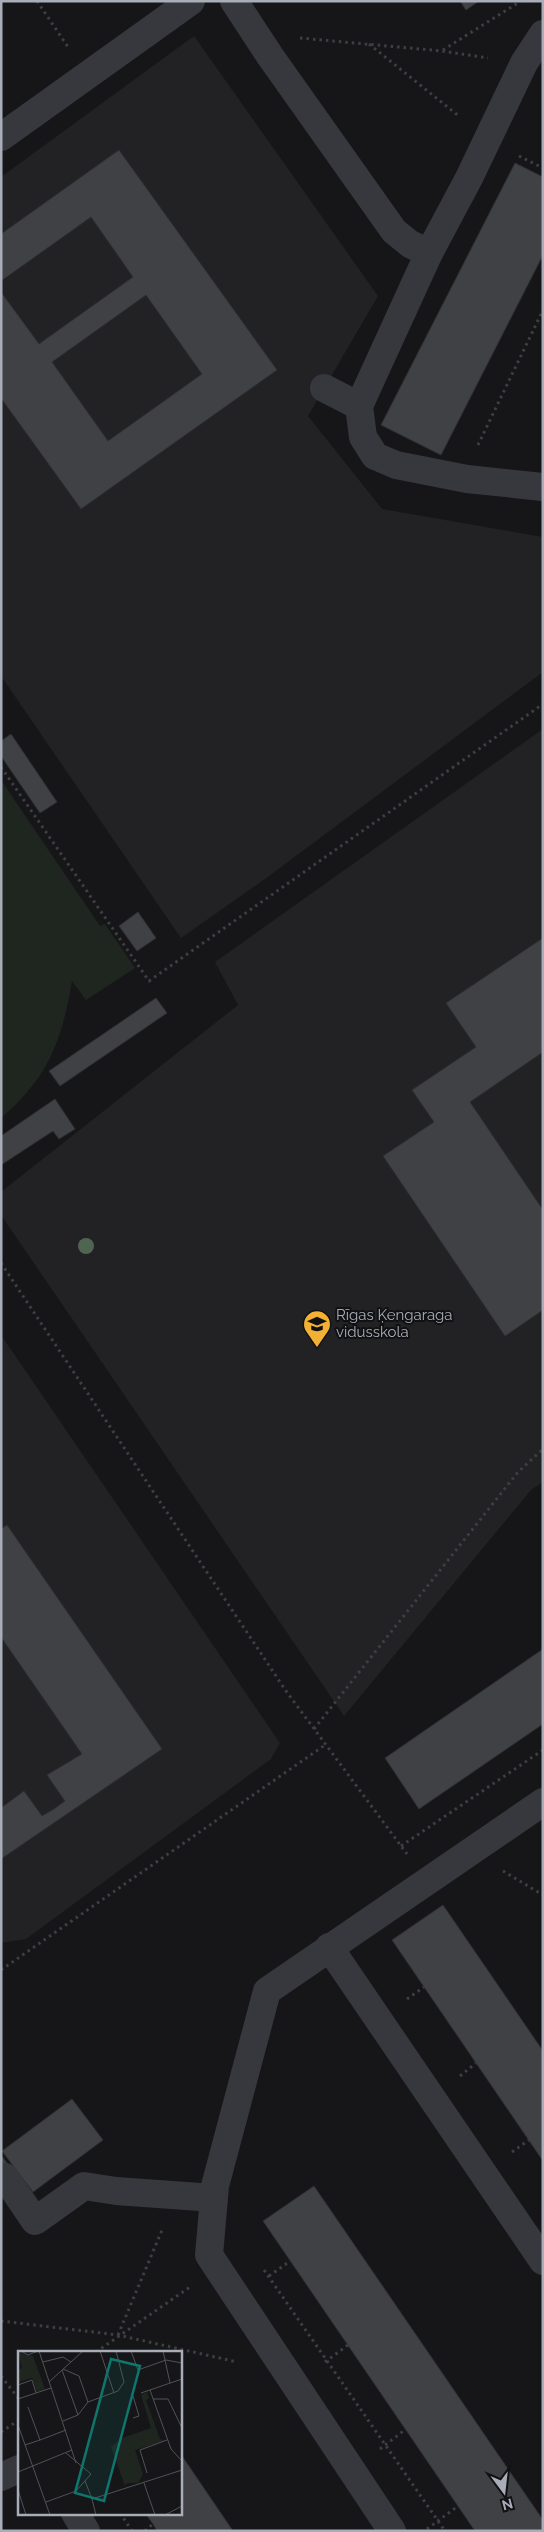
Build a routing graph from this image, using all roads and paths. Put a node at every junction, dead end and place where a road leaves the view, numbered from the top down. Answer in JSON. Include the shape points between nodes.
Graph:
{"nodes":[{"id":1,"x":37,"y":1,"type":"edge"},
{"id":2,"x":190,"y":1,"type":"edge"},
{"id":3,"x":234,"y":1,"type":"edge"},
{"id":4,"x":521,"y":1,"type":"edge"},
{"id":5,"x":543,"y":34,"type":"edge"},
{"id":6,"x":369,"y":44,"type":"junction"},
{"id":7,"x":442,"y":51,"type":"junction"},
{"id":8,"x":73,"y":54,"type":"dead end"},
{"id":9,"x":270,"y":56,"type":"junction"},
{"id":10,"x":524,"y":63,"type":"junction"},
{"id":11,"x":1,"y":137,"type":"edge"},
{"id":12,"x":487,"y":139,"type":"junction"},
{"id":13,"x":429,"y":253,"type":"junction"},
{"id":14,"x":543,"y":310,"type":"edge"},
{"id":15,"x":324,"y":388,"type":"dead end"},
{"id":16,"x":358,"y":406,"type":"junction"},
{"id":17,"x":467,"y":479,"type":"junction"},
{"id":18,"x":543,"y":487,"type":"edge"},
{"id":19,"x":543,"y":704,"type":"edge"},
{"id":20,"x":1,"y":767,"type":"edge"},
{"id":21,"x":1,"y":1263,"type":"edge"},
{"id":22,"x":543,"y":1449,"type":"edge"},
{"id":23,"x":314,"y":1729,"type":"junction"},
{"id":24,"x":325,"y":1745,"type":"junction"},
{"id":25,"x":543,"y":1750,"type":"edge"},
{"id":26,"x":543,"y":1802,"type":"edge"},
{"id":27,"x":401,"y":1846,"type":"junction"},
{"id":28,"x":469,"y":1851,"type":"junction"},
{"id":29,"x":427,"y":1880,"type":"junction"},
{"id":30,"x":543,"y":1895,"type":"edge"},
{"id":31,"x":329,"y":1947,"type":"junction"},
{"id":32,"x":1,"y":1970,"type":"edge"},
{"id":33,"x":5,"y":2177,"type":"dead end"},
{"id":34,"x":175,"y":2196,"type":"junction"},
{"id":35,"x":214,"y":2198,"type":"junction"},
{"id":36,"x":543,"y":2261,"type":"edge"},
{"id":37,"x":218,"y":2268,"type":"junction"},
{"id":38,"x":263,"y":2269,"type":"dead end"},
{"id":39,"x":1,"y":2321,"type":"edge"},
{"id":40,"x":118,"y":2335,"type":"junction"},
{"id":41,"x":97,"y":2351,"type":"edge"},
{"id":42,"x":276,"y":2356,"type":"junction"},
{"id":43,"x":1,"y":2376,"type":"edge"},
{"id":44,"x":18,"y":2397,"type":"edge"},
{"id":45,"x":18,"y":2421,"type":"edge"},
{"id":46,"x":1,"y":2432,"type":"edge"},
{"id":47,"x":18,"y":2469,"type":"edge"},
{"id":48,"x":1,"y":2477,"type":"edge"},
{"id":49,"x":458,"y":2506,"type":"dead end"},
{"id":50,"x":76,"y":2514,"type":"edge"},
{"id":51,"x":121,"y":2514,"type":"edge"},
{"id":52,"x":438,"y":2520,"type":"junction"},
{"id":53,"x":153,"y":2524,"type":"dead end"},
{"id":54,"x":86,"y":2531,"type":"edge"},
{"id":55,"x":132,"y":2531,"type":"edge"},
{"id":56,"x":144,"y":2531,"type":"edge"},
{"id":57,"x":392,"y":2531,"type":"edge"},
{"id":58,"x":424,"y":2531,"type":"edge"},
{"id":59,"x":445,"y":2531,"type":"edge"}],
"edges":[{"from":1,"to":8,"type":"path"},
{"from":2,"to":11,"type":"street"},
{"from":3,"to":9,"type":"street"},
{"from":4,"to":7,"type":"path"},
{"from":5,"to":10,"type":"street"},
{"from":6,"to":7,"type":"path"},
{"from":6,"to":9,"type":"path","via":[[286,37]]},
{"from":6,"to":12,"type":"path"},
{"from":7,"to":10,"type":"path"},
{"from":9,"to":13,"type":"street","via":[[394,231]]},
{"from":10,"to":12,"type":"street"},
{"from":12,"to":13,"type":"street"},
{"from":13,"to":16,"type":"street"},
{"from":14,"to":17,"type":"path","via":[[469,465]]},
{"from":15,"to":16,"type":"street"},
{"from":16,"to":17,"type":"street","via":[[364,437],[376,456],[396,465]]},
{"from":17,"to":18,"type":"street"},
{"from":19,"to":20,"type":"path","via":[[149,981]]},
{"from":21,"to":23,"type":"path"},
{"from":22,"to":23,"type":"path","via":[[518,1472]]},
{"from":23,"to":24,"type":"path"},
{"from":24,"to":27,"type":"path"},
{"from":24,"to":32,"type":"path"},
{"from":25,"to":27,"type":"path"},
{"from":26,"to":28,"type":"street"},
{"from":27,"to":29,"type":"path"},
{"from":28,"to":29,"type":"street"},
{"from":28,"to":30,"type":"path"},
{"from":29,"to":31,"type":"street"},
{"from":31,"to":35,"type":"street","via":[[267,1991],[214,2186]]},
{"from":31,"to":36,"type":"street"},
{"from":33,"to":34,"type":"street","via":[[35,2221],[84,2186]]},
{"from":34,"to":35,"type":"street"},
{"from":34,"to":40,"type":"path"},
{"from":35,"to":37,"type":"street","via":[[209,2255]]},
{"from":37,"to":40,"type":"path"},
{"from":37,"to":42,"type":"street"},
{"from":38,"to":52,"type":"path"},
{"from":39,"to":40,"type":"path"},
{"from":40,"to":41,"type":"path"},
{"from":40,"to":42,"type":"path","via":[[246,2364]]},
{"from":42,"to":57,"type":"street"},
{"from":43,"to":44,"type":"path"},
{"from":45,"to":46,"type":"path"},
{"from":47,"to":48,"type":"street"},
{"from":49,"to":52,"type":"path"},
{"from":50,"to":54,"type":"street"},
{"from":51,"to":55,"type":"path"},
{"from":52,"to":58,"type":"path"},
{"from":52,"to":59,"type":"path"},
{"from":53,"to":56,"type":"path"}]}
